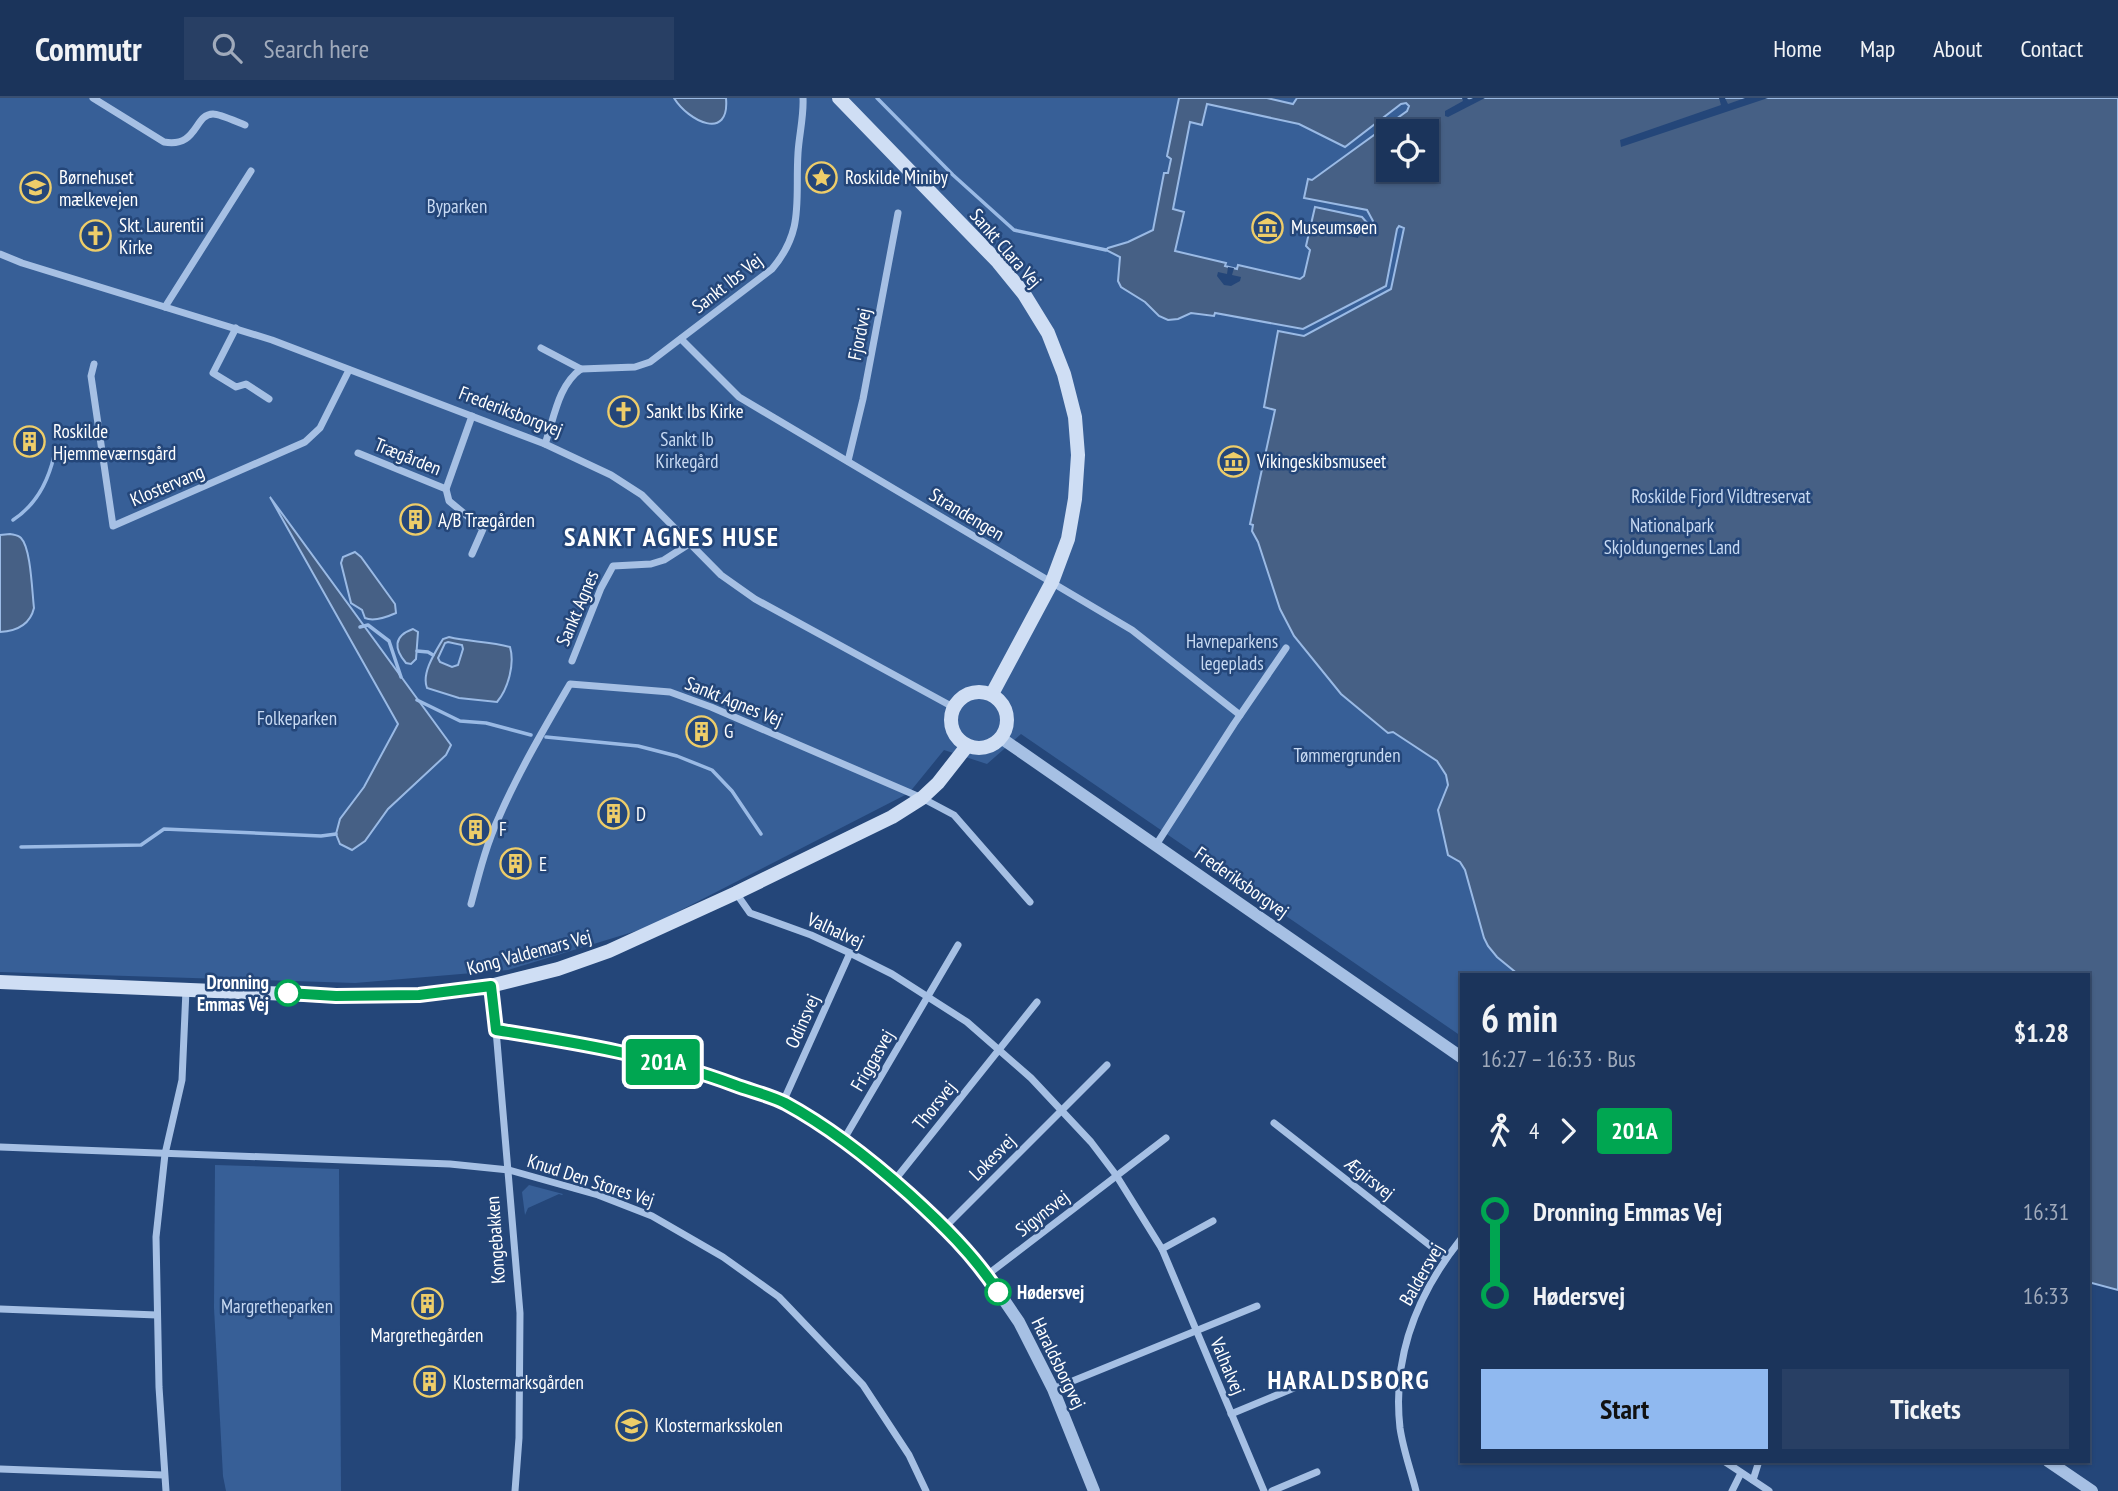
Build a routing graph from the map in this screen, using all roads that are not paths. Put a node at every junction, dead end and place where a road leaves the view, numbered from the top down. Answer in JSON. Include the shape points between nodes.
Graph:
{"nodes":[{"id":1,"x":93,"y":98,"type":"edge"},
{"id":2,"x":803,"y":98,"type":"edge"},
{"id":3,"x":839,"y":98,"type":"edge"},
{"id":4,"x":244,"y":125,"type":"dead end"},
{"id":5,"x":251,"y":171,"type":"dead end"},
{"id":6,"x":898,"y":213,"type":"dead end"},
{"id":7,"x":0,"y":254,"type":"edge"},
{"id":8,"x":165,"y":307,"type":"junction"},
{"id":9,"x":236,"y":328,"type":"junction"},
{"id":10,"x":681,"y":339,"type":"junction"},
{"id":11,"x":541,"y":348,"type":"dead end"},
{"id":12,"x":94,"y":365,"type":"dead end"},
{"id":13,"x":581,"y":369,"type":"junction"},
{"id":14,"x":349,"y":370,"type":"junction"},
{"id":15,"x":269,"y":399,"type":"dead end"},
{"id":16,"x":472,"y":416,"type":"junction"},
{"id":17,"x":545,"y":444,"type":"junction"},
{"id":18,"x":358,"y":453,"type":"dead end"},
{"id":19,"x":848,"y":461,"type":"junction"},
{"id":20,"x":446,"y":489,"type":"junction"},
{"id":21,"x":689,"y":544,"type":"junction"},
{"id":22,"x":472,"y":554,"type":"dead end"},
{"id":23,"x":1052,"y":582,"type":"junction"},
{"id":24,"x":1286,"y":648,"type":"dead end"},
{"id":25,"x":572,"y":661,"type":"dead end"},
{"id":26,"x":992,"y":694,"type":"junction"},
{"id":27,"x":953,"y":707,"type":"junction"},
{"id":28,"x":1240,"y":715,"type":"junction"},
{"id":29,"x":1001,"y":738,"type":"junction"},
{"id":30,"x":967,"y":746,"type":"junction"},
{"id":31,"x":922,"y":798,"type":"junction"},
{"id":32,"x":1156,"y":845,"type":"junction"},
{"id":33,"x":736,"y":893,"type":"junction"},
{"id":34,"x":1030,"y":902,"type":"dead end"},
{"id":35,"x":471,"y":904,"type":"dead end"},
{"id":36,"x":958,"y":945,"type":"dead end"},
{"id":37,"x":850,"y":953,"type":"junction"},
{"id":38,"x":0,"y":982,"type":"edge"},
{"id":39,"x":491,"y":986,"type":"junction"},
{"id":40,"x":186,"y":990,"type":"junction"},
{"id":41,"x":928,"y":996,"type":"junction"},
{"id":42,"x":1037,"y":1002,"type":"dead end"},
{"id":43,"x":496,"y":1030,"type":"junction"},
{"id":44,"x":1000,"y":1049,"type":"junction"},
{"id":45,"x":1460,"y":1056,"type":"edge"},
{"id":46,"x":1107,"y":1065,"type":"dead end"},
{"id":47,"x":783,"y":1102,"type":"junction"},
{"id":48,"x":1062,"y":1109,"type":"junction"},
{"id":49,"x":1274,"y":1123,"type":"dead end"},
{"id":50,"x":1166,"y":1138,"type":"dead end"},
{"id":51,"x":844,"y":1139,"type":"junction"},
{"id":52,"x":0,"y":1147,"type":"edge"},
{"id":53,"x":165,"y":1153,"type":"junction"},
{"id":54,"x":509,"y":1170,"type":"junction"},
{"id":55,"x":1116,"y":1175,"type":"junction"},
{"id":56,"x":894,"y":1181,"type":"junction"},
{"id":57,"x":1213,"y":1221,"type":"dead end"},
{"id":58,"x":945,"y":1227,"type":"junction"},
{"id":59,"x":1460,"y":1240,"type":"edge"},
{"id":60,"x":1162,"y":1249,"type":"junction"},
{"id":61,"x":1446,"y":1258,"type":"junction"},
{"id":62,"x":987,"y":1275,"type":"junction"},
{"id":63,"x":1257,"y":1306,"type":"dead end"},
{"id":64,"x":0,"y":1309,"type":"edge"},
{"id":65,"x":157,"y":1315,"type":"junction"},
{"id":66,"x":1196,"y":1331,"type":"junction"},
{"id":67,"x":1294,"y":1388,"type":"dead end"},
{"id":68,"x":1053,"y":1389,"type":"junction"},
{"id":69,"x":1231,"y":1414,"type":"junction"},
{"id":70,"x":1727,"y":1463,"type":"edge"},
{"id":71,"x":1758,"y":1463,"type":"edge"},
{"id":72,"x":2051,"y":1463,"type":"edge"},
{"id":73,"x":0,"y":1469,"type":"edge"},
{"id":74,"x":1317,"y":1472,"type":"dead end"},
{"id":75,"x":1741,"y":1473,"type":"junction"},
{"id":76,"x":163,"y":1475,"type":"junction"},
{"id":77,"x":1753,"y":1480,"type":"junction"},
{"id":78,"x":166,"y":1491,"type":"edge"},
{"id":79,"x":515,"y":1491,"type":"edge"},
{"id":80,"x":926,"y":1491,"type":"edge"},
{"id":81,"x":1094,"y":1491,"type":"edge"},
{"id":82,"x":1264,"y":1491,"type":"edge"},
{"id":83,"x":1272,"y":1491,"type":"edge"},
{"id":84,"x":1416,"y":1491,"type":"edge"},
{"id":85,"x":1732,"y":1491,"type":"edge"},
{"id":86,"x":1769,"y":1491,"type":"edge"},
{"id":87,"x":2092,"y":1491,"type":"edge"}],
"edges":[{"from":1,"to":4,"type":"street","via":[[164,142],[183,142],[213,114]]},
{"from":2,"to":10,"type":"street","name":"Sankt Ibs Vej","via":[[797,222],[791,242],[772,269]]},
{"from":3,"to":23,"type":"main road","name":"Sankt Clara Vej","via":[[998,262],[1048,333],[1075,416],[1077,455],[1068,539]]},
{"from":5,"to":8,"type":"street"},
{"from":6,"to":19,"type":"street","name":"Fjordvej"},
{"from":7,"to":8,"type":"street","name":"Frederiksborgvej"},
{"from":8,"to":9,"type":"street","name":"Frederiksborgvej"},
{"from":9,"to":14,"type":"street","name":"Frederiksborgvej"},
{"from":9,"to":15,"type":"street","via":[[213,373],[236,387],[246,384]]},
{"from":10,"to":13,"type":"street","name":"Sankt Ibs Vej","via":[[650,362],[635,367]]},
{"from":10,"to":19,"type":"street","name":"Strandengen","via":[[739,397]]},
{"from":11,"to":13,"type":"street","name":"Sankt Ibs Vej"},
{"from":12,"to":14,"type":"street","name":"Klostervang","via":[[91,376],[113,526],[305,442],[320,428]]},
{"from":13,"to":17,"type":"street","via":[[562,392]]},
{"from":14,"to":16,"type":"street","name":"Frederiksborgvej"},
{"from":16,"to":17,"type":"street","name":"Frederiksborgvej"},
{"from":16,"to":20,"type":"street","name":"Trægården"},
{"from":17,"to":21,"type":"street","name":"Frederiksborgvej","via":[[642,495]]},
{"from":18,"to":20,"type":"street","name":"Trægården"},
{"from":19,"to":23,"type":"street","name":"Strandengen"},
{"from":20,"to":22,"type":"street","name":"Trægården","via":[[449,501],[483,529]]},
{"from":21,"to":25,"type":"street","name":"Sankt Agnes","via":[[652,564],[613,566]]},
{"from":21,"to":27,"type":"street","name":"Frederiksborgvej","via":[[755,599]]},
{"from":23,"to":26,"type":"main road","name":"Sankt Clara Vej"},
{"from":23,"to":28,"type":"street","name":"Strandengen","via":[[1132,630]]},
{"from":24,"to":28,"type":"street"},
{"from":26,"to":27,"type":"main road","via":[[974,691]]},
{"from":26,"to":29,"type":"main road","via":[[1007,714]]},
{"from":27,"to":30,"type":"main road","via":[[951,725]]},
{"from":28,"to":32,"type":"street"},
{"from":29,"to":30,"type":"main road","via":[[985,748]]},
{"from":29,"to":32,"type":"street","name":"Frederiksborgvej"},
{"from":30,"to":31,"type":"main road","name":"Kong Valdemars Vej"},
{"from":31,"to":33,"type":"main road","name":"Kong Valdemars Vej"},
{"from":31,"to":34,"type":"street","name":"Sankt Agnes Vej","via":[[954,815]]},
{"from":31,"to":35,"type":"street","name":"Sankt Agnes Vej","via":[[670,692],[570,684],[499,816]]},
{"from":32,"to":45,"type":"street","name":"Frederiksborgvej"},
{"from":33,"to":37,"type":"street","name":"Valhalvej","via":[[750,913]]},
{"from":33,"to":39,"type":"main road","name":"Kong Valdemars Vej","via":[[609,951]]},
{"from":36,"to":41,"type":"street"},
{"from":37,"to":41,"type":"street","name":"Valhalvej"},
{"from":37,"to":47,"type":"street","name":"Odinsvej"},
{"from":38,"to":40,"type":"main road","name":"Kong Valdemars Vej"},
{"from":39,"to":40,"type":"main road","name":"Kong Valdemars Vej","via":[[419,995]]},
{"from":39,"to":43,"type":"street","name":"Kongebakken"},
{"from":40,"to":53,"type":"street","via":[[182,1080]]},
{"from":41,"to":44,"type":"street","name":"Valhalvej"},
{"from":41,"to":51,"type":"street","name":"Friggasvej"},
{"from":42,"to":44,"type":"street"},
{"from":43,"to":47,"type":"street","name":"Haraldsborgvej","via":[[672,1064]]},
{"from":43,"to":54,"type":"street","name":"Kongebakken"},
{"from":44,"to":48,"type":"street","name":"Valhalvej"},
{"from":44,"to":56,"type":"street","name":"Thorsvej"},
{"from":46,"to":48,"type":"street"},
{"from":47,"to":51,"type":"street","name":"Haraldsborgvej"},
{"from":48,"to":55,"type":"street","name":"Valhalvej"},
{"from":48,"to":58,"type":"street","name":"Lokesvej"},
{"from":49,"to":61,"type":"street","name":"Ægirsvej"},
{"from":50,"to":55,"type":"street"},
{"from":51,"to":56,"type":"street","name":"Haraldsborgvej"},
{"from":52,"to":53,"type":"street","name":"Knud Den Stores Vej"},
{"from":53,"to":54,"type":"street","name":"Knud Den Stores Vej"},
{"from":53,"to":65,"type":"street","via":[[156,1237]]},
{"from":54,"to":79,"type":"street","name":"Kongebakken","via":[[520,1313]]},
{"from":54,"to":80,"type":"street","name":"Knud Den Stores Vej","via":[[652,1216],[779,1297],[863,1385],[909,1455]]},
{"from":55,"to":60,"type":"street","name":"Valhalvej"},
{"from":55,"to":62,"type":"street","name":"Sigynsvej"},
{"from":56,"to":58,"type":"street","name":"Haraldsborgvej"},
{"from":57,"to":60,"type":"street"},
{"from":58,"to":62,"type":"street","name":"Haraldsborgvej"},
{"from":59,"to":61,"type":"street","name":"Baldersvej"},
{"from":60,"to":66,"type":"street","name":"Valhalvej"},
{"from":61,"to":84,"type":"street","name":"Baldersvej","via":[[1411,1324],[1400,1373],[1401,1430]]},
{"from":62,"to":68,"type":"street","name":"Haraldsborgvej","via":[[1019,1322]]},
{"from":63,"to":66,"type":"street","name":"Valhalvej"},
{"from":64,"to":65,"type":"street"},
{"from":65,"to":76,"type":"street"},
{"from":66,"to":68,"type":"street"},
{"from":66,"to":69,"type":"street","name":"Valhalvej"},
{"from":67,"to":69,"type":"street","name":"Valhalvej"},
{"from":68,"to":81,"type":"street","name":"Haraldsborgvej"},
{"from":69,"to":82,"type":"street","name":"Valhalvej"},
{"from":70,"to":75,"type":"street"},
{"from":71,"to":77,"type":"street"},
{"from":72,"to":87,"type":"street"},
{"from":73,"to":76,"type":"street"},
{"from":74,"to":83,"type":"street"},
{"from":75,"to":77,"type":"street"},
{"from":75,"to":85,"type":"street"},
{"from":76,"to":78,"type":"street"},
{"from":77,"to":86,"type":"street"}]}
